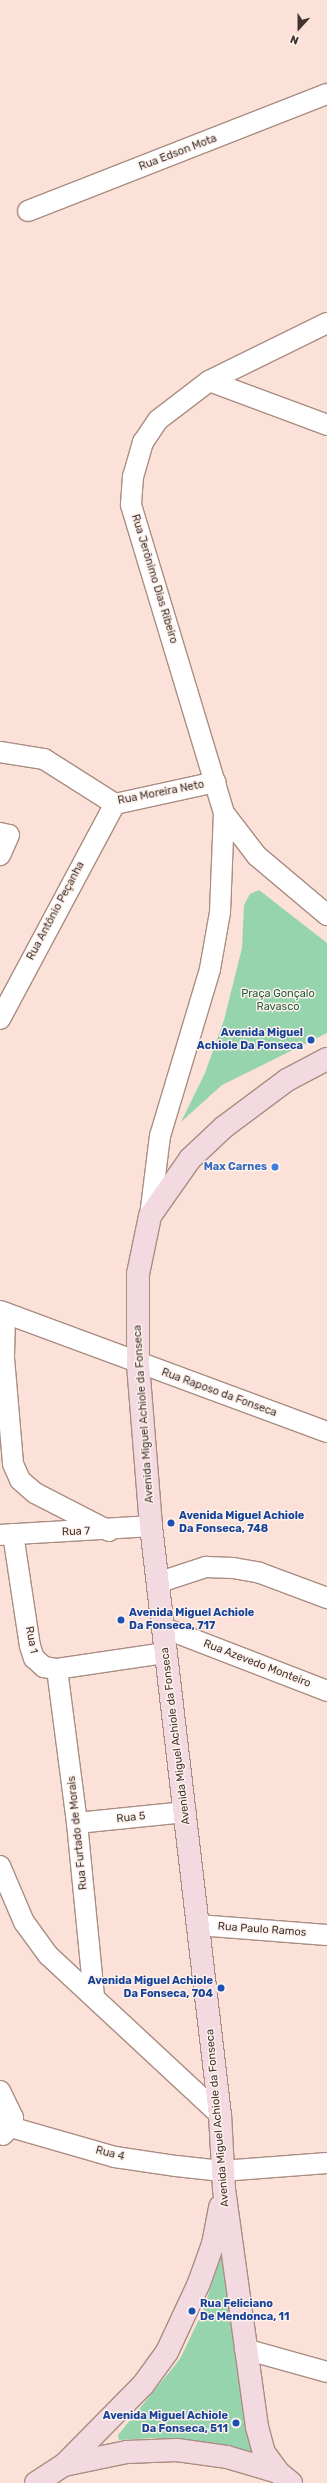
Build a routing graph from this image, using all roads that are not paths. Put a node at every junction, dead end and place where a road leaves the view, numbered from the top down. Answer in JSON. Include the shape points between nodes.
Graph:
{"nodes":[{"id":1,"x":327,"y":94,"type":"edge"},
{"id":2,"x":28,"y":211,"type":"dead end"},
{"id":3,"x":327,"y":323,"type":"edge"},
{"id":4,"x":209,"y":381,"type":"junction"},
{"id":5,"x":327,"y":425,"type":"edge"},
{"id":6,"x":0,"y":752,"type":"edge"},
{"id":7,"x":216,"y":782,"type":"junction"},
{"id":8,"x":115,"y":804,"type":"junction"},
{"id":9,"x":224,"y":813,"type":"junction"},
{"id":10,"x":0,"y":833,"type":"edge"},
{"id":11,"x":0,"y":855,"type":"edge"},
{"id":12,"x":327,"y":915,"type":"edge"},
{"id":13,"x":0,"y":1019,"type":"edge"},
{"id":14,"x":327,"y":1059,"type":"edge"},
{"id":15,"x":150,"y":1216,"type":"junction"},
{"id":16,"x":2,"y":1312,"type":"edge"},
{"id":17,"x":138,"y":1364,"type":"junction"},
{"id":18,"x":327,"y":1432,"type":"edge"},
{"id":19,"x":151,"y":1526,"type":"junction"},
{"id":20,"x":109,"y":1531,"type":"junction"},
{"id":21,"x":6,"y":1535,"type":"edge"},
{"id":22,"x":157,"y":1583,"type":"junction"},
{"id":23,"x":327,"y":1598,"type":"edge"},
{"id":24,"x":164,"y":1628,"type":"junction"},
{"id":25,"x":166,"y":1653,"type":"junction"},
{"id":26,"x":57,"y":1669,"type":"junction"},
{"id":27,"x":327,"y":1691,"type":"edge"},
{"id":28,"x":185,"y":1812,"type":"junction"},
{"id":29,"x":78,"y":1823,"type":"junction"},
{"id":30,"x":0,"y":1866,"type":"edge"},
{"id":31,"x":198,"y":1925,"type":"junction"},
{"id":32,"x":327,"y":1935,"type":"edge"},
{"id":33,"x":94,"y":1998,"type":"junction"},
{"id":34,"x":0,"y":2091,"type":"edge"},
{"id":35,"x":220,"y":2115,"type":"junction"},
{"id":36,"x":4,"y":2129,"type":"edge"},
{"id":37,"x":327,"y":2163,"type":"edge"},
{"id":38,"x":223,"y":2179,"type":"junction"},
{"id":39,"x":245,"y":2349,"type":"junction"},
{"id":40,"x":327,"y":2372,"type":"edge"},
{"id":41,"x":64,"y":2465,"type":"junction"},
{"id":42,"x":284,"y":2478,"type":"edge"},
{"id":43,"x":36,"y":2483,"type":"edge"}],
"edges":[{"from":1,"to":2,"type":"street","name":"Rua Edson Mota"},
{"from":3,"to":4,"type":"street","name":"Rua Jerônimo Dias Ribeiro"},
{"from":4,"to":5,"type":"street"},
{"from":4,"to":7,"type":"street","name":"Rua Jerônimo Dias Ribeiro","via":[[158,420],[143,442],[133,476],[131,505]]},
{"from":6,"to":8,"type":"street","name":"Rua Moreira Neto","via":[[44,759]]},
{"from":7,"to":8,"type":"street","name":"Rua Moreira Neto"},
{"from":7,"to":9,"type":"street","name":"Rua Jerônimo Dias Ribeiro"},
{"from":8,"to":13,"type":"street","name":"Rua Antônio Peçanha"},
{"from":9,"to":12,"type":"street","name":"Rua Jerônimo Dias Ribeiro","via":[[257,856]]},
{"from":9,"to":15,"type":"street","name":"Rua Jerônimo Dias Ribeiro","via":[[220,912],[210,969],[160,1136]]},
{"from":10,"to":11,"type":"street","via":[[9,835]]},
{"from":14,"to":15,"type":"street","name":"Avenida Miguel Achiole da Fonseca","via":[[287,1080],[224,1127],[190,1159]]},
{"from":15,"to":17,"type":"street","name":"Avenida Miguel Achiole da Fonseca","via":[[138,1274]]},
{"from":16,"to":17,"type":"street","name":"Rua Raposo da Fonseca"},
{"from":16,"to":20,"type":"street","via":[[13,1464],[20,1480],[35,1493]]},
{"from":17,"to":18,"type":"street","name":"Rua Raposo da Fonseca"},
{"from":17,"to":19,"type":"street","name":"Avenida Miguel Achiole da Fonseca"},
{"from":19,"to":20,"type":"street","name":"Rua 7"},
{"from":19,"to":22,"type":"street","name":"Avenida Miguel Achiole da Fonseca"},
{"from":20,"to":21,"type":"street","name":"Rua 7"},
{"from":21,"to":26,"type":"street","name":"Rua 1","via":[[30,1646],[39,1663]]},
{"from":22,"to":23,"type":"street","via":[[206,1567],[233,1568],[260,1574]]},
{"from":22,"to":24,"type":"street","name":"Avenida Miguel Achiole da Fonseca"},
{"from":24,"to":25,"type":"street","name":"Avenida Miguel Achiole da Fonseca"},
{"from":24,"to":27,"type":"street","name":"Rua Azevedo Monteiro"},
{"from":25,"to":26,"type":"street","name":"Rua 1"},
{"from":25,"to":28,"type":"street","name":"Avenida Miguel Achiole da Fonseca"},
{"from":26,"to":29,"type":"street","name":"Rua Furtado de Morais"},
{"from":28,"to":29,"type":"street","name":"Rua 5"},
{"from":28,"to":31,"type":"street","name":"Avenida Miguel Achiole da Fonseca"},
{"from":29,"to":33,"type":"street","name":"Rua Furtado de Morais"},
{"from":30,"to":33,"type":"street","via":[[24,1922],[48,1955]]},
{"from":31,"to":32,"type":"street","name":"Rua Paulo Ramos"},
{"from":31,"to":35,"type":"street","name":"Avenida Miguel Achiole da Fonseca"},
{"from":33,"to":35,"type":"street"},
{"from":34,"to":36,"type":"street","via":[[12,2111]]},
{"from":35,"to":38,"type":"street","name":"Avenida Miguel Achiole da Fonseca"},
{"from":36,"to":38,"type":"street","name":"Rua 4"},
{"from":37,"to":38,"type":"street","name":"Rua 4"},
{"from":38,"to":39,"type":"street","name":"Avenida Miguel Achiole da Fonseca"},
{"from":38,"to":41,"type":"street","via":[[210,2251],[167,2352],[143,2385]]},
{"from":39,"to":40,"type":"street"},
{"from":39,"to":42,"type":"street","name":"Avenida Miguel Achiole da Fonseca","via":[[264,2453]]},
{"from":41,"to":42,"type":"street","via":[[127,2452],[177,2450],[227,2457]]},
{"from":41,"to":43,"type":"street"}]}
